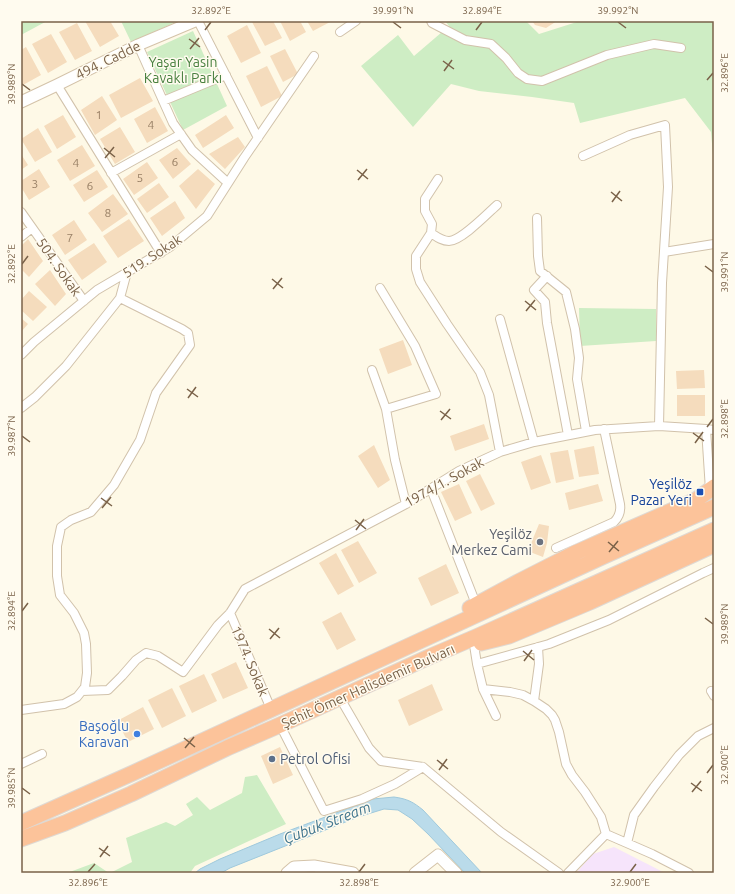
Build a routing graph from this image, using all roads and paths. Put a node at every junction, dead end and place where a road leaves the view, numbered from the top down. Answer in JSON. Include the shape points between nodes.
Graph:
{"nodes":[{"id":1,"x":196,"y":21,"type":"edge"},
{"id":2,"x":356,"y":21,"type":"edge"},
{"id":3,"x":431,"y":21,"type":"edge"},
{"id":4,"x":340,"y":32,"type":"dead end"},
{"id":5,"x":138,"y":45,"type":"junction"},
{"id":6,"x":681,"y":48,"type":"dead end"},
{"id":7,"x":314,"y":56,"type":"dead end"},
{"id":8,"x":226,"y":75,"type":"junction"},
{"id":9,"x":57,"y":85,"type":"junction"},
{"id":10,"x":163,"y":101,"type":"junction"},
{"id":11,"x":21,"y":102,"type":"edge"},
{"id":12,"x":180,"y":134,"type":"junction"},
{"id":13,"x":258,"y":138,"type":"junction"},
{"id":14,"x":583,"y":156,"type":"dead end"},
{"id":15,"x":111,"y":173,"type":"junction"},
{"id":16,"x":438,"y":179,"type":"dead end"},
{"id":17,"x":228,"y":183,"type":"junction"},
{"id":18,"x":497,"y":205,"type":"dead end"},
{"id":19,"x":21,"y":212,"type":"edge"},
{"id":20,"x":537,"y":218,"type":"dead end"},
{"id":21,"x":32,"y":228,"type":"junction"},
{"id":22,"x":431,"y":233,"type":"junction"},
{"id":23,"x":21,"y":237,"type":"edge"},
{"id":24,"x":714,"y":244,"type":"edge"},
{"id":25,"x":664,"y":252,"type":"junction"},
{"id":26,"x":161,"y":253,"type":"junction"},
{"id":27,"x":127,"y":272,"type":"junction"},
{"id":28,"x":547,"y":276,"type":"junction"},
{"id":29,"x":380,"y":288,"type":"dead end"},
{"id":30,"x":120,"y":298,"type":"junction"},
{"id":31,"x":84,"y":301,"type":"junction"},
{"id":32,"x":500,"y":319,"type":"dead end"},
{"id":33,"x":21,"y":355,"type":"edge"},
{"id":34,"x":372,"y":370,"type":"dead end"},
{"id":35,"x":21,"y":408,"type":"edge"},
{"id":36,"x":386,"y":409,"type":"junction"},
{"id":37,"x":659,"y":426,"type":"junction"},
{"id":38,"x":604,"y":429,"type":"junction"},
{"id":39,"x":710,"y":429,"type":"edge"},
{"id":40,"x":586,"y":431,"type":"junction"},
{"id":41,"x":568,"y":435,"type":"junction"},
{"id":42,"x":534,"y":442,"type":"junction"},
{"id":43,"x":500,"y":452,"type":"junction"},
{"id":44,"x":431,"y":489,"type":"junction"},
{"id":45,"x":712,"y":489,"type":"edge"},
{"id":46,"x":406,"y":504,"type":"junction"},
{"id":47,"x":708,"y":510,"type":"edge"},
{"id":48,"x":712,"y":536,"type":"edge"},
{"id":49,"x":556,"y":548,"type":"dead end"},
{"id":50,"x":714,"y":568,"type":"edge"},
{"id":51,"x":476,"y":604,"type":"junction"},
{"id":52,"x":230,"y":613,"type":"junction"},
{"id":53,"x":410,"y":645,"type":"junction"},
{"id":54,"x":474,"y":645,"type":"junction"},
{"id":55,"x":538,"y":647,"type":"junction"},
{"id":56,"x":429,"y":657,"type":"junction"},
{"id":57,"x":477,"y":664,"type":"junction"},
{"id":58,"x":483,"y":689,"type":"junction"},
{"id":59,"x":82,"y":691,"type":"junction"},
{"id":60,"x":340,"y":698,"type":"junction"},
{"id":61,"x":534,"y":701,"type":"junction"},
{"id":62,"x":271,"y":709,"type":"junction"},
{"id":63,"x":21,"y":710,"type":"edge"},
{"id":64,"x":496,"y":716,"type":"dead end"},
{"id":65,"x":280,"y":725,"type":"junction"},
{"id":66,"x":714,"y":728,"type":"edge"},
{"id":67,"x":42,"y":754,"type":"dead end"},
{"id":68,"x":21,"y":764,"type":"edge"},
{"id":69,"x":423,"y":767,"type":"junction"},
{"id":70,"x":21,"y":823,"type":"edge"},
{"id":71,"x":606,"y":834,"type":"junction"},
{"id":72,"x":21,"y":839,"type":"edge"},
{"id":73,"x":627,"y":843,"type":"junction"},
{"id":74,"x":287,"y":873,"type":"edge"},
{"id":75,"x":352,"y":873,"type":"edge"},
{"id":76,"x":414,"y":873,"type":"edge"},
{"id":77,"x":456,"y":873,"type":"edge"},
{"id":78,"x":559,"y":873,"type":"edge"},
{"id":79,"x":568,"y":873,"type":"edge"},
{"id":80,"x":689,"y":873,"type":"edge"}],
"edges":[{"from":1,"to":5,"type":"street","name":"494. Cadde"},
{"from":1,"to":8,"type":"street"},
{"from":2,"to":4,"type":"street"},
{"from":3,"to":6,"type":"street","via":[[465,40],[490,44],[518,73],[527,79],[542,81],[607,55],[654,44]]},
{"from":5,"to":9,"type":"street","name":"494. Cadde"},
{"from":5,"to":10,"type":"street"},
{"from":7,"to":13,"type":"street","name":"519. Sokak"},
{"from":8,"to":10,"type":"street"},
{"from":8,"to":13,"type":"street"},
{"from":9,"to":11,"type":"street","name":"494. Cadde"},
{"from":9,"to":15,"type":"street"},
{"from":10,"to":12,"type":"street"},
{"from":12,"to":15,"type":"street"},
{"from":12,"to":17,"type":"street","via":[[192,150]]},
{"from":13,"to":17,"type":"street","name":"519. Sokak"},
{"from":14,"to":25,"type":"street","via":[[630,135],[665,125],[668,187]]},
{"from":15,"to":26,"type":"street"},
{"from":16,"to":22,"type":"street","via":[[425,199],[425,211],[432,224]]},
{"from":17,"to":26,"type":"street","name":"519. Sokak","via":[[207,216]]},
{"from":18,"to":22,"type":"street","via":[[467,232],[451,241],[444,241]]},
{"from":19,"to":21,"type":"street","name":"504. Sokak"},
{"from":20,"to":28,"type":"street","via":[[540,271]]},
{"from":21,"to":23,"type":"street"},
{"from":21,"to":31,"type":"street","name":"504. Sokak"},
{"from":22,"to":43,"type":"street","via":[[416,256],[420,282],[480,372],[489,395]]},
{"from":24,"to":25,"type":"street"},
{"from":25,"to":37,"type":"street"},
{"from":26,"to":27,"type":"street","name":"519. Sokak"},
{"from":27,"to":30,"type":"street"},
{"from":27,"to":31,"type":"street","name":"519. Sokak"},
{"from":28,"to":40,"type":"street","via":[[566,292],[575,329],[579,358],[577,379]]},
{"from":28,"to":41,"type":"street","via":[[534,290],[545,302]]},
{"from":29,"to":36,"type":"street","via":[[415,346],[436,394]]},
{"from":30,"to":35,"type":"street","via":[[66,366]]},
{"from":30,"to":59,"type":"street","via":[[188,333],[190,345],[156,393],[140,440],[114,485],[91,512],[61,527],[57,546],[57,576],[60,595],[74,613],[84,633],[88,673]]},
{"from":31,"to":33,"type":"street","name":"519. Sokak"},
{"from":32,"to":42,"type":"street"},
{"from":34,"to":36,"type":"street"},
{"from":36,"to":46,"type":"street"},
{"from":37,"to":38,"type":"street","name":"1974/1. Sokak"},
{"from":37,"to":39,"type":"street","name":"1974/1. Sokak"},
{"from":38,"to":40,"type":"street","name":"1974/1. Sokak"},
{"from":38,"to":49,"type":"street","via":[[620,504],[619,515],[614,522]]},
{"from":39,"to":45,"type":"street"},
{"from":40,"to":41,"type":"street","name":"1974/1. Sokak"},
{"from":41,"to":42,"type":"street","name":"1974/1. Sokak"},
{"from":42,"to":43,"type":"street","name":"1974/1. Sokak"},
{"from":43,"to":44,"type":"street","name":"1974/1. Sokak","via":[[459,471]]},
{"from":44,"to":46,"type":"street","name":"1974/1. Sokak"},
{"from":44,"to":51,"type":"street"},
{"from":45,"to":51,"type":"highway","name":"Şehit Ömer Halisdemir Bulvarı","via":[[696,500],[578,552]]},
{"from":46,"to":52,"type":"street","name":"1974/1. Sokak","via":[[245,589]]},
{"from":47,"to":53,"type":"highway","name":"Şehit Ömer Halisdemir Bulvarı"},
{"from":48,"to":54,"type":"highway","via":[[590,602],[509,636]]},
{"from":48,"to":56,"type":"highway","name":"Şehit Ömer Halisdemir Bulvarı"},
{"from":50,"to":55,"type":"street","via":[[609,620]]},
{"from":51,"to":53,"type":"highway","name":"Şehit Ömer Halisdemir Bulvarı"},
{"from":52,"to":59,"type":"street","via":[[218,624],[183,672],[158,656],[146,653],[108,690]]},
{"from":52,"to":62,"type":"street","name":"1974. Sokak"},
{"from":53,"to":62,"type":"highway","name":"Şehit Ömer Halisdemir Bulvarı"},
{"from":54,"to":56,"type":"highway"},
{"from":54,"to":57,"type":"street"},
{"from":55,"to":57,"type":"street"},
{"from":55,"to":61,"type":"street","via":[[539,664]]},
{"from":56,"to":60,"type":"highway","name":"Şehit Ömer Halisdemir Bulvarı"},
{"from":57,"to":58,"type":"street"},
{"from":58,"to":61,"type":"street","via":[[510,692]]},
{"from":58,"to":64,"type":"street"},
{"from":59,"to":63,"type":"street","via":[[78,697],[64,704]]},
{"from":60,"to":65,"type":"highway","name":"Şehit Ömer Halisdemir Bulvarı"},
{"from":60,"to":69,"type":"street","via":[[370,748],[381,761]]},
{"from":61,"to":71,"type":"street","via":[[546,709],[555,720],[566,764],[601,817]]},
{"from":62,"to":70,"type":"highway","name":"Şehit Ömer Halisdemir Bulvarı"},
{"from":65,"to":69,"type":"street","via":[[324,811],[362,799],[396,784]]},
{"from":65,"to":72,"type":"highway","name":"Şehit Ömer Halisdemir Bulvarı","via":[[131,794]]},
{"from":66,"to":73,"type":"street","via":[[698,736],[654,787],[634,815]]},
{"from":67,"to":68,"type":"street"},
{"from":69,"to":78,"type":"street","via":[[501,832]]},
{"from":71,"to":73,"type":"street"},
{"from":71,"to":79,"type":"street"},
{"from":73,"to":80,"type":"street"},
{"from":74,"to":75,"type":"street","via":[[294,867],[314,866]]},
{"from":76,"to":77,"type":"street","via":[[438,855]]}]}
